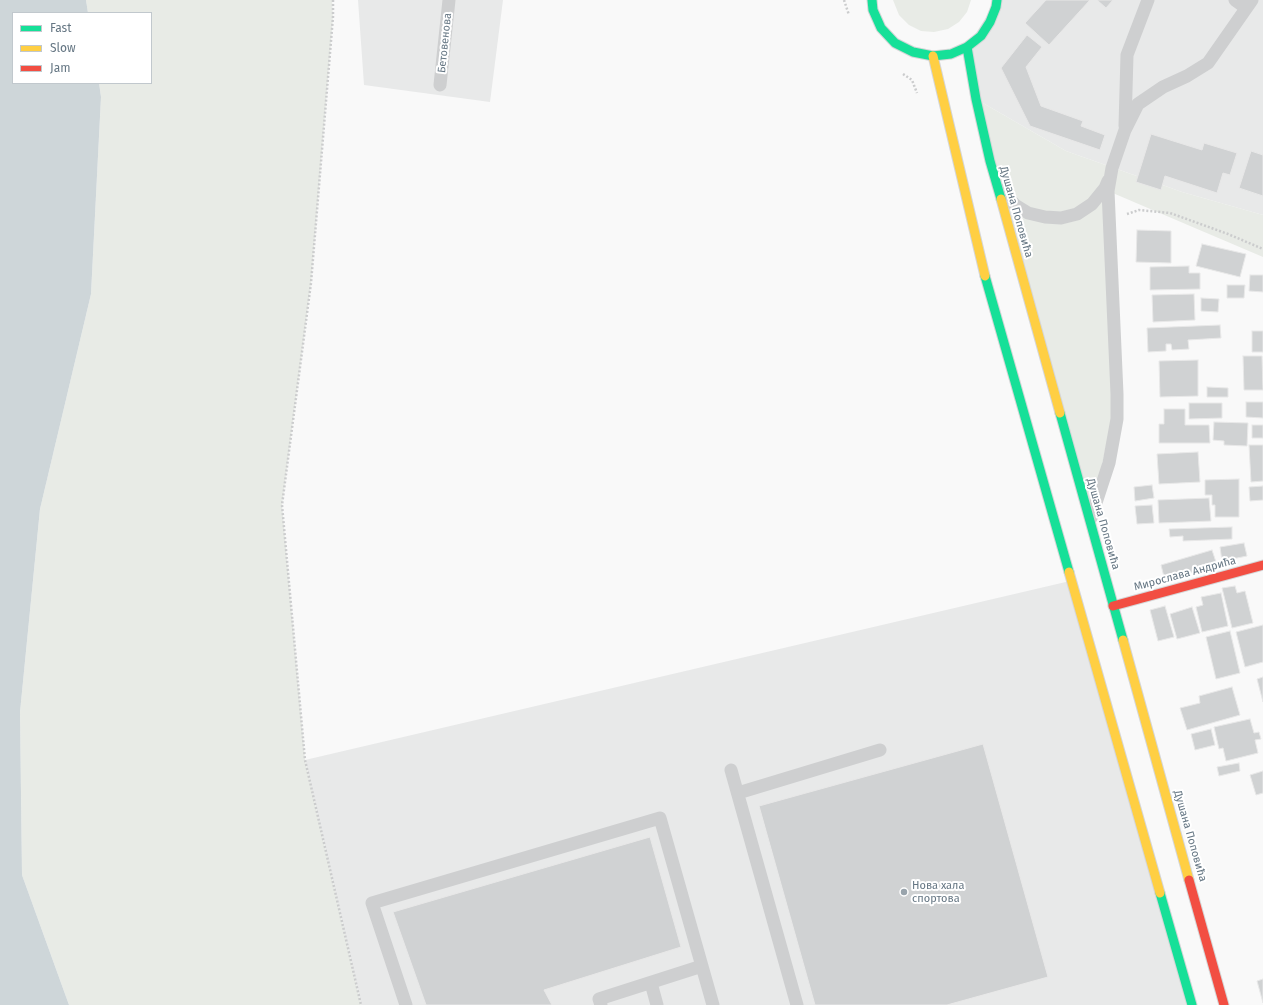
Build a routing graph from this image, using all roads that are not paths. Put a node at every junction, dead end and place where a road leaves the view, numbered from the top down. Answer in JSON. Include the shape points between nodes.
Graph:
{"nodes":[{"id":1,"x":449,"y":0,"type":"edge"},
{"id":2,"x":872,"y":0,"type":"edge"},
{"id":3,"x":997,"y":0,"type":"edge"},
{"id":4,"x":1148,"y":0,"type":"edge"},
{"id":5,"x":1235,"y":0,"type":"edge"},
{"id":6,"x":1249,"y":4,"type":"edge"},
{"id":7,"x":967,"y":47,"type":"junction"},
{"id":8,"x":933,"y":56,"type":"junction"},
{"id":9,"x":440,"y":86,"type":"dead end"},
{"id":10,"x":1124,"y":130,"type":"junction"},
{"id":11,"x":1112,"y":168,"type":"junction"},
{"id":12,"x":996,"y":184,"type":"junction"},
{"id":13,"x":1090,"y":522,"type":"junction"},
{"id":14,"x":1263,"y":566,"type":"edge"},
{"id":15,"x":1113,"y":606,"type":"junction"},
{"id":16,"x":880,"y":750,"type":"dead end"},
{"id":17,"x":731,"y":770,"type":"dead end"},
{"id":18,"x":738,"y":793,"type":"junction"},
{"id":19,"x":702,"y":966,"type":"junction"},
{"id":20,"x":651,"y":982,"type":"junction"},
{"id":21,"x":406,"y":1005,"type":"edge"},
{"id":22,"x":601,"y":1005,"type":"edge"},
{"id":23,"x":657,"y":1005,"type":"edge"},
{"id":24,"x":713,"y":1005,"type":"edge"},
{"id":25,"x":797,"y":1005,"type":"edge"},
{"id":26,"x":1192,"y":1005,"type":"edge"},
{"id":27,"x":1224,"y":1005,"type":"edge"}],
"edges":[{"from":1,"to":9,"type":"lane","name":"Бетовенова"},
{"from":2,"to":8,"type":"main road","via":[[873,10],[881,28],[895,43],[913,52]]},
{"from":3,"to":7,"type":"main road","via":[[990,22],[981,36]]},
{"from":4,"to":10,"type":"lane","via":[[1127,56]]},
{"from":5,"to":6,"type":"lane"},
{"from":6,"to":10,"type":"lane","via":[[1208,63],[1163,87],[1138,104]]},
{"from":7,"to":8,"type":"main road","via":[[951,54]]},
{"from":7,"to":12,"type":"main road","name":"Душана Поповића"},
{"from":8,"to":26,"type":"main road","via":[[987,286]]},
{"from":10,"to":11,"type":"lane"},
{"from":11,"to":12,"type":"lane","via":[[1105,188],[1092,204],[1077,214],[1061,218],[1028,213],[1015,205]]},
{"from":11,"to":13,"type":"lane","via":[[1108,191],[1117,419],[1109,463]]},
{"from":12,"to":13,"type":"main road","name":"Душана Поповића"},
{"from":13,"to":15,"type":"main road","name":"Душана Поповића"},
{"from":14,"to":15,"type":"main road","name":"Мирослава Андрића"},
{"from":15,"to":27,"type":"main road","name":"Душана Поповића"},
{"from":16,"to":18,"type":"lane"},
{"from":17,"to":18,"type":"lane"},
{"from":18,"to":25,"type":"lane"},
{"from":19,"to":20,"type":"lane"},
{"from":19,"to":21,"type":"lane","via":[[660,818],[372,903]]},
{"from":19,"to":24,"type":"lane"},
{"from":20,"to":22,"type":"lane","via":[[599,999]]},
{"from":20,"to":23,"type":"lane"}]}
